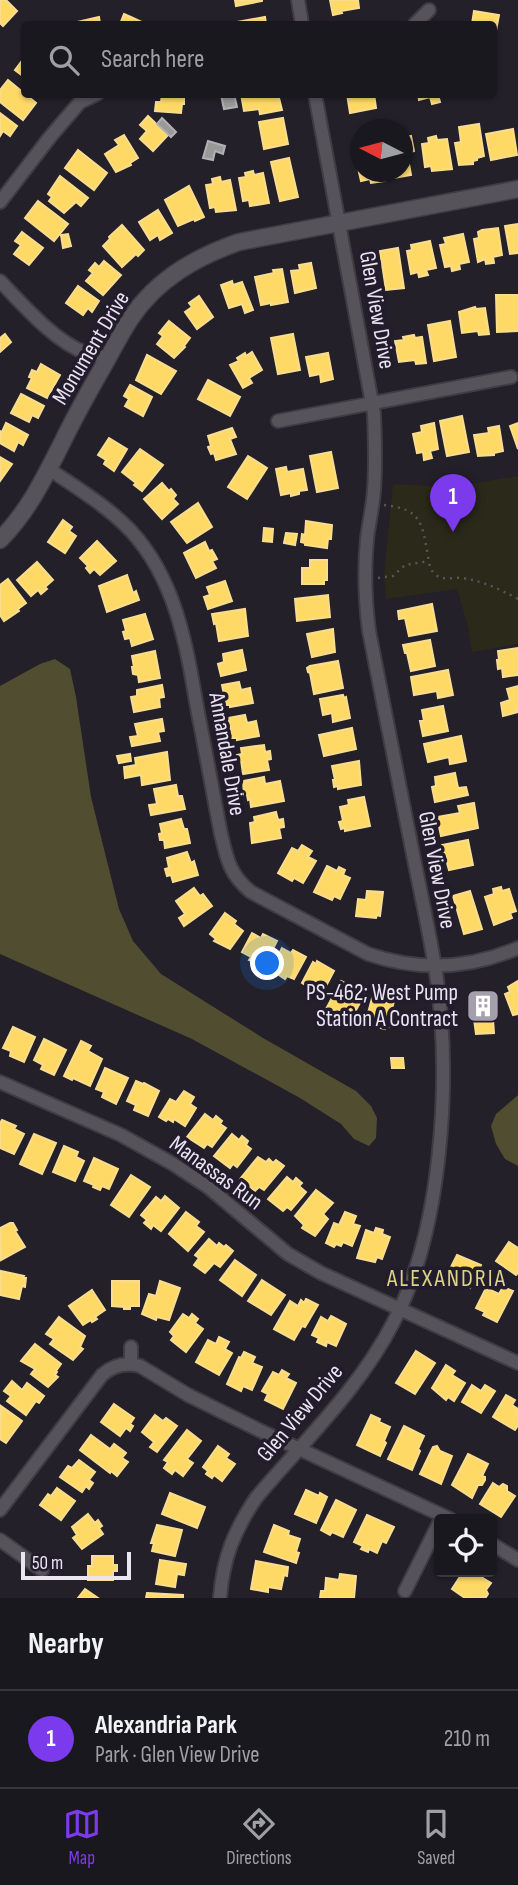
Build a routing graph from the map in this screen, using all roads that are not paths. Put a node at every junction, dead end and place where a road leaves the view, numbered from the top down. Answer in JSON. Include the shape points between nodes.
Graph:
{"nodes":[{"id":1,"x":298,"y":0,"type":"edge"},
{"id":2,"x":429,"y":10,"type":"dead end"},
{"id":3,"x":302,"y":21,"type":"edge"},
{"id":4,"x":418,"y":21,"type":"edge"},
{"id":5,"x":88,"y":98,"type":"edge"},
{"id":6,"x":316,"y":98,"type":"edge"},
{"id":7,"x":518,"y":189,"type":"edge"},
{"id":8,"x":0,"y":202,"type":"edge"},
{"id":9,"x":339,"y":222,"type":"junction"},
{"id":10,"x":0,"y":281,"type":"edge"},
{"id":11,"x":108,"y":358,"type":"junction"},
{"id":12,"x":511,"y":377,"type":"dead end"},
{"id":13,"x":372,"y":403,"type":"junction"},
{"id":14,"x":278,"y":421,"type":"dead end"},
{"id":15,"x":49,"y":468,"type":"junction"},
{"id":16,"x":0,"y":540,"type":"edge"},
{"id":17,"x":518,"y":948,"type":"edge"},
{"id":18,"x":434,"y":967,"type":"junction"},
{"id":19,"x":0,"y":1082,"type":"edge"},
{"id":20,"x":400,"y":1310,"type":"junction"},
{"id":21,"x":131,"y":1347,"type":"dead end"},
{"id":22,"x":517,"y":1359,"type":"edge"},
{"id":23,"x":131,"y":1364,"type":"junction"},
{"id":24,"x":298,"y":1448,"type":"junction"},
{"id":25,"x":0,"y":1510,"type":"edge"},
{"id":26,"x":434,"y":1515,"type":"edge"},
{"id":27,"x":434,"y":1536,"type":"edge"},
{"id":28,"x":0,"y":1540,"type":"edge"},
{"id":29,"x":497,"y":1547,"type":"edge"},
{"id":30,"x":518,"y":1560,"type":"edge"},
{"id":31,"x":42,"y":1570,"type":"dead end"},
{"id":32,"x":405,"y":1591,"type":"dead end"},
{"id":33,"x":220,"y":1598,"type":"edge"}],
"edges":[{"from":1,"to":3,"type":"street"},
{"from":2,"to":4,"type":"street"},
{"from":5,"to":8,"type":"street","via":[[50,136]]},
{"from":6,"to":9,"type":"street","name":"Glen View Drive"},
{"from":7,"to":9,"type":"street","name":"Monument Drive"},
{"from":9,"to":11,"type":"street","name":"Monument Drive","via":[[239,242],[191,262],[151,293]]},
{"from":9,"to":13,"type":"street","name":"Glen View Drive"},
{"from":10,"to":11,"type":"street","via":[[69,345]]},
{"from":11,"to":15,"type":"street","name":"Monument Drive"},
{"from":12,"to":13,"type":"street"},
{"from":13,"to":14,"type":"street"},
{"from":13,"to":18,"type":"street","name":"Glen View Drive","via":[[376,454],[366,605]]},
{"from":15,"to":16,"type":"street","name":"Monument Drive","via":[[32,502]]},
{"from":15,"to":18,"type":"street","name":"Annandale Drive","via":[[131,531],[173,599],[189,659],[220,834],[227,862],[237,878],[251,892],[368,954]]},
{"from":17,"to":18,"type":"street","name":"Annandale Drive","via":[[483,960]]},
{"from":18,"to":20,"type":"street","name":"Glen View Drive","via":[[443,1060],[439,1151],[421,1252]]},
{"from":19,"to":20,"type":"street","name":"Manassas Run","via":[[155,1153],[208,1187],[300,1262]]},
{"from":20,"to":22,"type":"street","name":"Manassas Run"},
{"from":20,"to":24,"type":"street","name":"Glen View Drive","via":[[352,1387]]},
{"from":21,"to":23,"type":"street"},
{"from":23,"to":24,"type":"street"},
{"from":23,"to":25,"type":"street","via":[[118,1365],[102,1375]]},
{"from":24,"to":26,"type":"street"},
{"from":24,"to":33,"type":"street","name":"Glen View Drive","via":[[242,1518],[227,1554]]},
{"from":27,"to":32,"type":"street"},
{"from":28,"to":31,"type":"street"},
{"from":29,"to":30,"type":"street"}]}
